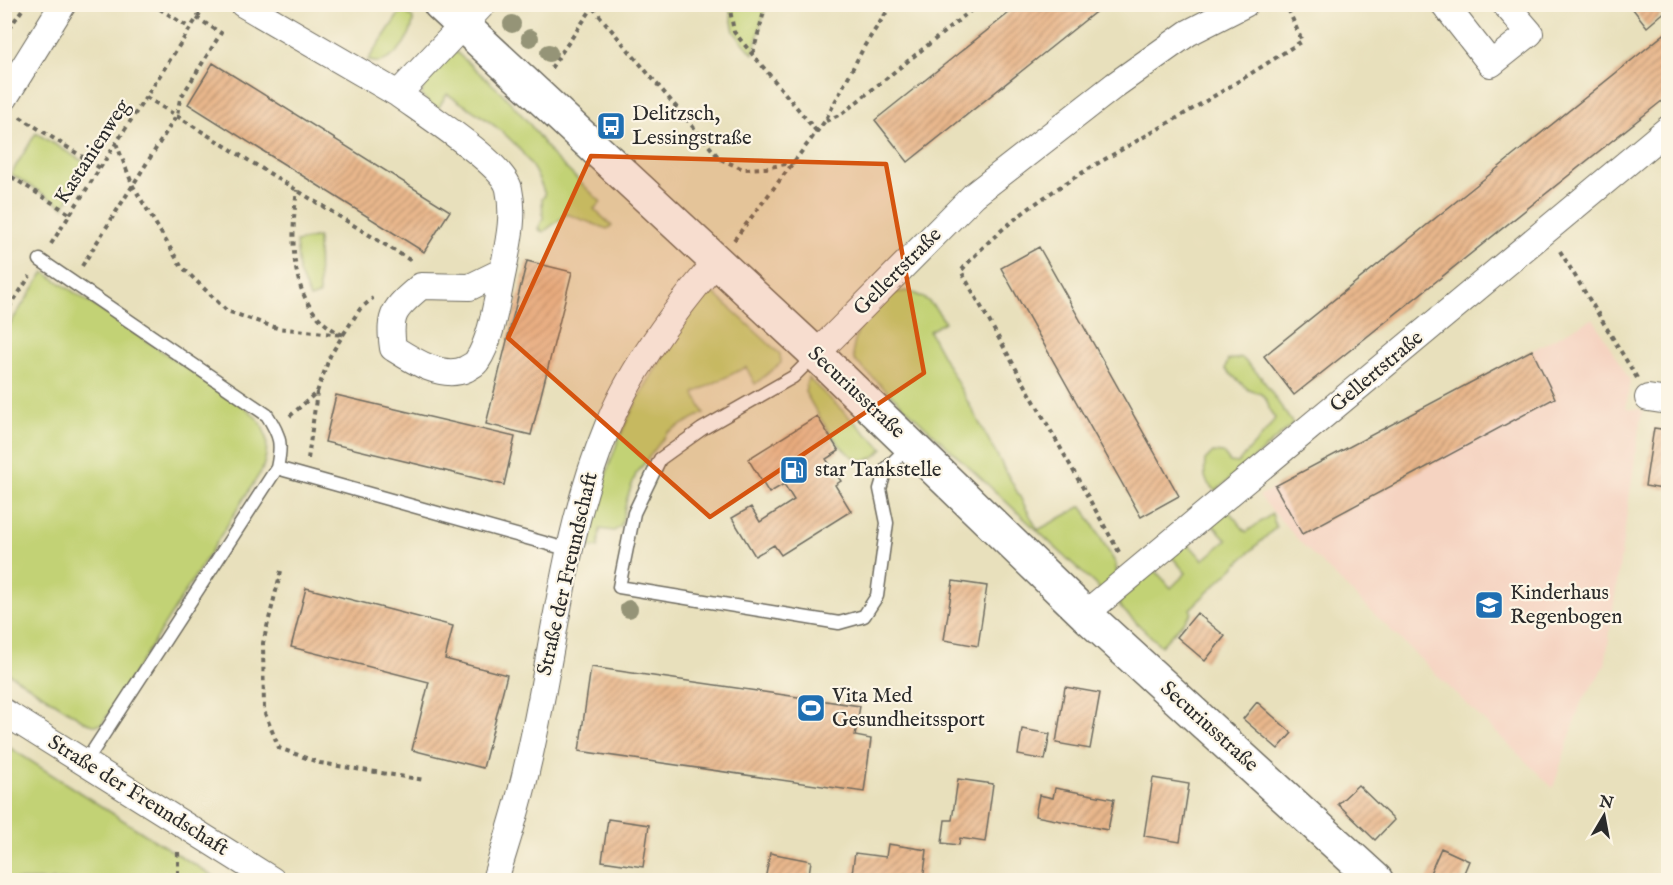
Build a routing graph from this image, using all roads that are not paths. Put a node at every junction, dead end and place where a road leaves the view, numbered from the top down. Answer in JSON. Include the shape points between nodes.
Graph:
{"nodes":[{"id":1,"x":63,"y":4,"type":"edge"},
{"id":2,"x":243,"y":4,"type":"edge"},
{"id":3,"x":1245,"y":4,"type":"edge"},
{"id":4,"x":1444,"y":4,"type":"edge"},
{"id":5,"x":1505,"y":4,"type":"edge"},
{"id":6,"x":462,"y":11,"type":"edge"},
{"id":7,"x":398,"y":94,"type":"junction"},
{"id":8,"x":8,"y":105,"type":"edge"},
{"id":9,"x":1668,"y":129,"type":"edge"},
{"id":10,"x":40,"y":260,"type":"road end"},
{"id":11,"x":716,"y":262,"type":"junction"},
{"id":12,"x":503,"y":271,"type":"junction"},
{"id":13,"x":816,"y":354,"type":"junction"},
{"id":14,"x":910,"y":444,"type":"junction"},
{"id":15,"x":277,"y":468,"type":"junction"},
{"id":16,"x":570,"y":550,"type":"junction"},
{"id":17,"x":1085,"y":614,"type":"junction"},
{"id":18,"x":4,"y":712,"type":"edge"},
{"id":19,"x":85,"y":763,"type":"junction"},
{"id":20,"x":272,"y":880,"type":"edge"},
{"id":21,"x":495,"y":880,"type":"edge"},
{"id":22,"x":1376,"y":880,"type":"edge"}],
"edges":[{"from":1,"to":8,"type":"street"},
{"from":2,"to":7,"type":"street"},
{"from":3,"to":13,"type":"street","name":"Gellertstraße","via":[[1188,33],[974,195]]},
{"from":4,"to":5,"type":"street","via":[[1491,64],[1530,33]]},
{"from":6,"to":7,"type":"street"},
{"from":6,"to":11,"type":"street","name":"Securiusstraße","via":[[534,92]]},
{"from":7,"to":12,"type":"street","via":[[490,163],[509,186],[513,215]]},
{"from":9,"to":17,"type":"street","name":"Gellertstraße"},
{"from":10,"to":15,"type":"lane","via":[[267,415],[281,447]]},
{"from":11,"to":13,"type":"street","name":"Securiusstraße"},
{"from":11,"to":16,"type":"street","name":"Straße der Freundschaft","via":[[626,386],[590,473]]},
{"from":12,"to":12,"type":"street","via":[[470,287],[421,286],[398,305],[390,326],[393,348],[435,370],[459,372],[476,363],[486,342]]},
{"from":13,"to":14,"type":"street","name":"Securiusstraße"},
{"from":13,"to":14,"type":"lane","via":[[793,377],[702,429],[660,459],[634,513],[619,587],[839,623],[864,615],[877,596],[887,523],[880,489],[886,469]]},
{"from":14,"to":17,"type":"street","name":"Securiusstraße"},
{"from":15,"to":16,"type":"lane"},
{"from":15,"to":19,"type":"lane"},
{"from":16,"to":21,"type":"street","name":"Straße der Freundschaft","via":[[527,768]]},
{"from":17,"to":22,"type":"street","name":"Securiusstraße"},
{"from":18,"to":19,"type":"street","name":"Straße der Freundschaft"},
{"from":19,"to":20,"type":"street","name":"Straße der Freundschaft"}]}
